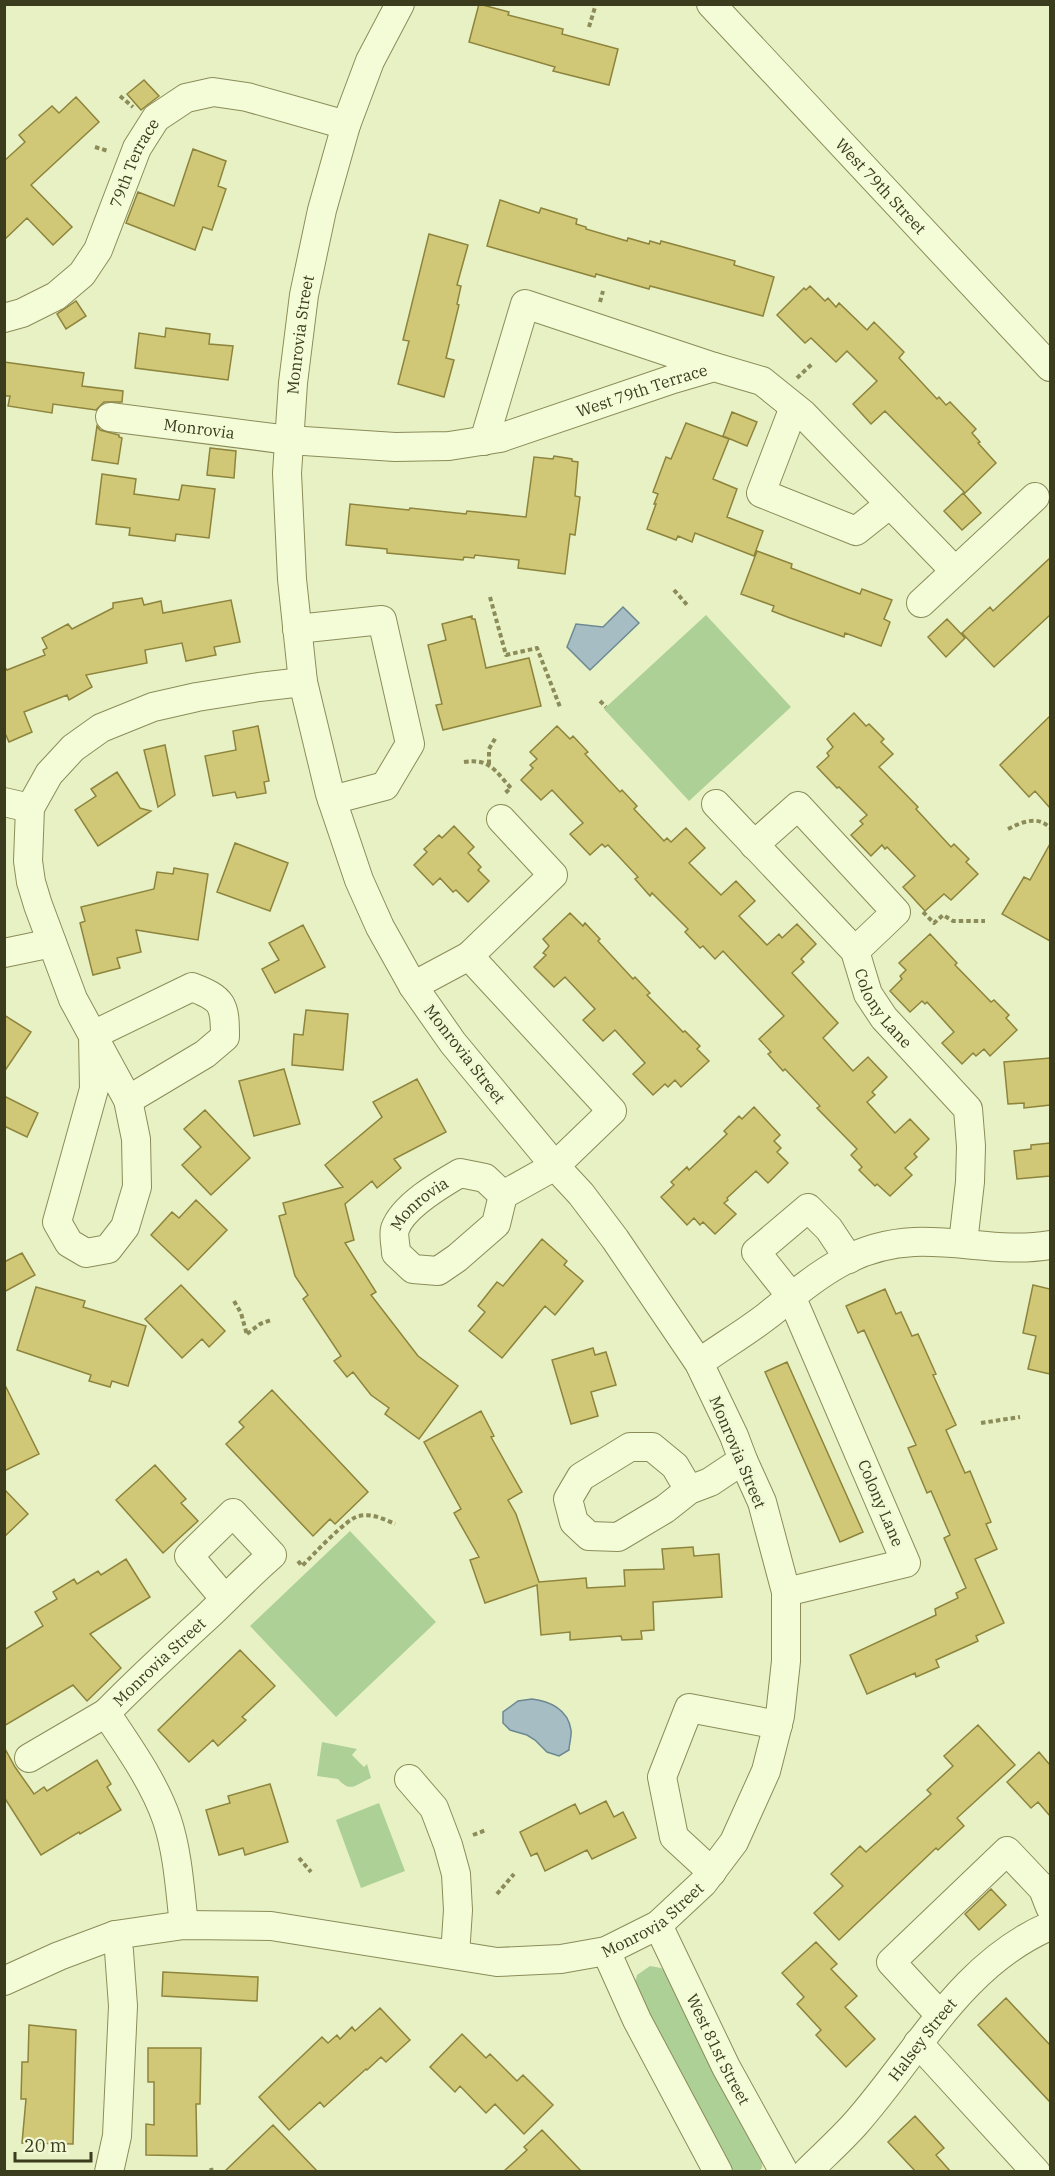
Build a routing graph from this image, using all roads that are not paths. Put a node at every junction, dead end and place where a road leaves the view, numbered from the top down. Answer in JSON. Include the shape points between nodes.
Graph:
{"nodes":[{"id":1,"x":400,"y":4,"type":"edge"},
{"id":2,"x":711,"y":4,"type":"edge"},
{"id":3,"x":346,"y":125,"type":"junction"},
{"id":4,"x":4,"y":318,"type":"edge"},
{"id":5,"x":714,"y":367,"type":"junction"},
{"id":6,"x":1050,"y":367,"type":"edge"},
{"id":7,"x":794,"y":407,"type":"junction"},
{"id":8,"x":110,"y":417,"type":"dead end"},
{"id":9,"x":289,"y":440,"type":"junction"},
{"id":10,"x":484,"y":441,"type":"junction"},
{"id":11,"x":1035,"y":497,"type":"dead end"},
{"id":12,"x":890,"y":504,"type":"junction"},
{"id":13,"x":955,"y":571,"type":"junction"},
{"id":14,"x":921,"y":603,"type":"dead end"},
{"id":15,"x":297,"y":629,"type":"junction"},
{"id":16,"x":303,"y":682,"type":"junction"},
{"id":17,"x":332,"y":800,"type":"junction"},
{"id":18,"x":716,"y":804,"type":"dead end"},
{"id":19,"x":17,"y":805,"type":"edge"},
{"id":20,"x":501,"y":819,"type":"road end"},
{"id":21,"x":754,"y":845,"type":"junction"},
{"id":22,"x":52,"y":943,"type":"junction"},
{"id":23,"x":855,"y":951,"type":"junction"},
{"id":24,"x":4,"y":953,"type":"edge"},
{"id":25,"x":469,"y":956,"type":"junction"},
{"id":26,"x":413,"y":986,"type":"junction"},
{"id":27,"x":93,"y":1035,"type":"junction"},
{"id":28,"x":128,"y":1100,"type":"junction"},
{"id":29,"x":555,"y":1166,"type":"junction"},
{"id":30,"x":503,"y":1195,"type":"dead end"},
{"id":31,"x":963,"y":1243,"type":"junction"},
{"id":32,"x":1050,"y":1245,"type":"edge"},
{"id":33,"x":849,"y":1258,"type":"junction"},
{"id":34,"x":791,"y":1296,"type":"junction"},
{"id":35,"x":699,"y":1363,"type":"junction"},
{"id":36,"x":743,"y":1460,"type":"junction"},
{"id":37,"x":689,"y":1490,"type":"dead end"},
{"id":38,"x":786,"y":1592,"type":"junction"},
{"id":39,"x":225,"y":1599,"type":"junction"},
{"id":40,"x":106,"y":1713,"type":"junction"},
{"id":41,"x":778,"y":1725,"type":"junction"},
{"id":42,"x":29,"y":1758,"type":"dead end"},
{"id":43,"x":410,"y":1779,"type":"dead end"},
{"id":44,"x":711,"y":1872,"type":"junction"},
{"id":45,"x":1050,"y":1907,"type":"edge"},
{"id":46,"x":184,"y":1925,"type":"junction"},
{"id":47,"x":658,"y":1925,"type":"junction"},
{"id":48,"x":1050,"y":1926,"type":"edge"},
{"id":49,"x":115,"y":1935,"type":"junction"},
{"id":50,"x":606,"y":1951,"type":"junction"},
{"id":51,"x":455,"y":1955,"type":"junction"},
{"id":52,"x":4,"y":1981,"type":"edge"},
{"id":53,"x":940,"y":2015,"type":"junction"},
{"id":54,"x":918,"y":2043,"type":"junction"},
{"id":55,"x":108,"y":2172,"type":"edge"},
{"id":56,"x":718,"y":2172,"type":"edge"},
{"id":57,"x":784,"y":2172,"type":"edge"},
{"id":58,"x":807,"y":2172,"type":"edge"},
{"id":59,"x":1036,"y":2172,"type":"edge"}],
"edges":[{"from":1,"to":3,"type":"street","name":"Monrovia Street","via":[[370,61]]},
{"from":2,"to":6,"type":"street","name":"West 79th Street"},
{"from":3,"to":4,"type":"street","name":"79th Terrace","via":[[247,97],[213,92],[186,98],[156,118],[137,148],[98,250],[82,274],[56,296]]},
{"from":3,"to":9,"type":"street","name":"Monrovia Street","via":[[304,295]]},
{"from":5,"to":7,"type":"street","name":"West 79th Terrace","via":[[762,381]]},
{"from":5,"to":10,"type":"street","name":"West 79th Terrace"},
{"from":5,"to":10,"type":"street","via":[[525,304]]},
{"from":7,"to":12,"type":"street","name":"West 79th Terrace"},
{"from":7,"to":12,"type":"street","via":[[761,493],[856,531]]},
{"from":8,"to":9,"type":"street","name":"Monrovia"},
{"from":9,"to":10,"type":"street","name":"West 79th Terrace","via":[[395,447]]},
{"from":9,"to":15,"type":"street","name":"Monrovia Street","via":[[287,473]]},
{"from":11,"to":13,"type":"street"},
{"from":12,"to":13,"type":"street","name":"West 79th Terrace"},
{"from":13,"to":14,"type":"street"},
{"from":15,"to":16,"type":"street","name":"Monrovia Street"},
{"from":15,"to":17,"type":"street","via":[[382,620],[410,744],[385,786]]},
{"from":16,"to":17,"type":"street","name":"Monrovia Street"},
{"from":16,"to":19,"type":"street","via":[[153,707],[101,728],[73,748]]},
{"from":17,"to":26,"type":"street","name":"Monrovia Street","via":[[359,880]]},
{"from":18,"to":21,"type":"street","name":"Colony Lane"},
{"from":19,"to":22,"type":"street","via":[[31,882]]},
{"from":20,"to":25,"type":"street","via":[[553,875]]},
{"from":21,"to":23,"type":"street","name":"Colony Lane"},
{"from":21,"to":23,"type":"street","via":[[798,806],[896,912]]},
{"from":22,"to":24,"type":"street"},
{"from":22,"to":27,"type":"street"},
{"from":23,"to":31,"type":"street","name":"Colony Lane","via":[[868,994],[884,1018],[968,1109],[970,1182]]},
{"from":25,"to":26,"type":"street"},
{"from":25,"to":29,"type":"street","via":[[612,1111]]},
{"from":26,"to":29,"type":"street","name":"Monrovia Street","via":[[453,1043]]},
{"from":27,"to":28,"type":"street"},
{"from":27,"to":28,"type":"street","via":[[192,987],[213,995],[225,1012],[225,1037],[205,1054]]},
{"from":27,"to":28,"type":"street","via":[[94,1089],[57,1222],[69,1243],[86,1253],[108,1249],[125,1227],[137,1187],[136,1139]]},
{"from":29,"to":30,"type":"street"},
{"from":29,"to":35,"type":"street","name":"Monrovia Street","via":[[615,1239]]},
{"from":31,"to":32,"type":"street","via":[[1025,1249]]},
{"from":31,"to":33,"type":"street","via":[[884,1245]]},
{"from":33,"to":34,"type":"street"},
{"from":33,"to":34,"type":"street","via":[[830,1229],[808,1208],[756,1251]]},
{"from":34,"to":35,"type":"street"},
{"from":34,"to":38,"type":"street","name":"Colony Lane","via":[[906,1563]]},
{"from":35,"to":36,"type":"street","name":"Monrovia Street"},
{"from":36,"to":37,"type":"street","via":[[710,1482]]},
{"from":36,"to":38,"type":"street","name":"Monrovia Street","via":[[762,1502]]},
{"from":38,"to":41,"type":"street","name":"Monrovia Street","via":[[786,1661]]},
{"from":39,"to":39,"type":"street","name":"Monrovia Street","via":[[272,1555],[233,1513],[189,1556]]},
{"from":39,"to":40,"type":"street","name":"Monrovia Street"},
{"from":40,"to":42,"type":"street"},
{"from":40,"to":46,"type":"street","name":"Monrovia Street","via":[[151,1784],[167,1820]]},
{"from":41,"to":44,"type":"street","name":"Monrovia Street","via":[[766,1771],[734,1842]]},
{"from":41,"to":44,"type":"street","via":[[689,1708],[662,1777],[674,1838]]},
{"from":43,"to":51,"type":"street","via":[[434,1808],[456,1874]]},
{"from":44,"to":47,"type":"street","name":"Monrovia Street"},
{"from":45,"to":53,"type":"street","via":[[1043,1889],[1007,1851],[891,1962]]},
{"from":46,"to":49,"type":"street","name":"Monrovia Street"},
{"from":46,"to":51,"type":"street","name":"Monrovia Street","via":[[271,1926]]},
{"from":47,"to":50,"type":"street","name":"Monrovia Street"},
{"from":47,"to":57,"type":"street","name":"West 81st Street","via":[[726,2067]]},
{"from":48,"to":53,"type":"street","name":"Halsey Street","via":[[990,1962]]},
{"from":49,"to":52,"type":"street","name":"Monrovia Street"},
{"from":49,"to":55,"type":"street","via":[[123,2006],[117,2136]]},
{"from":50,"to":51,"type":"street","name":"Monrovia Street","via":[[561,1959],[497,1962]]},
{"from":50,"to":56,"type":"street","via":[[637,2020]]},
{"from":53,"to":54,"type":"street","name":"Halsey Street"},
{"from":54,"to":58,"type":"street","name":"Halsey Street","via":[[856,2122]]},
{"from":54,"to":59,"type":"street"}]}
